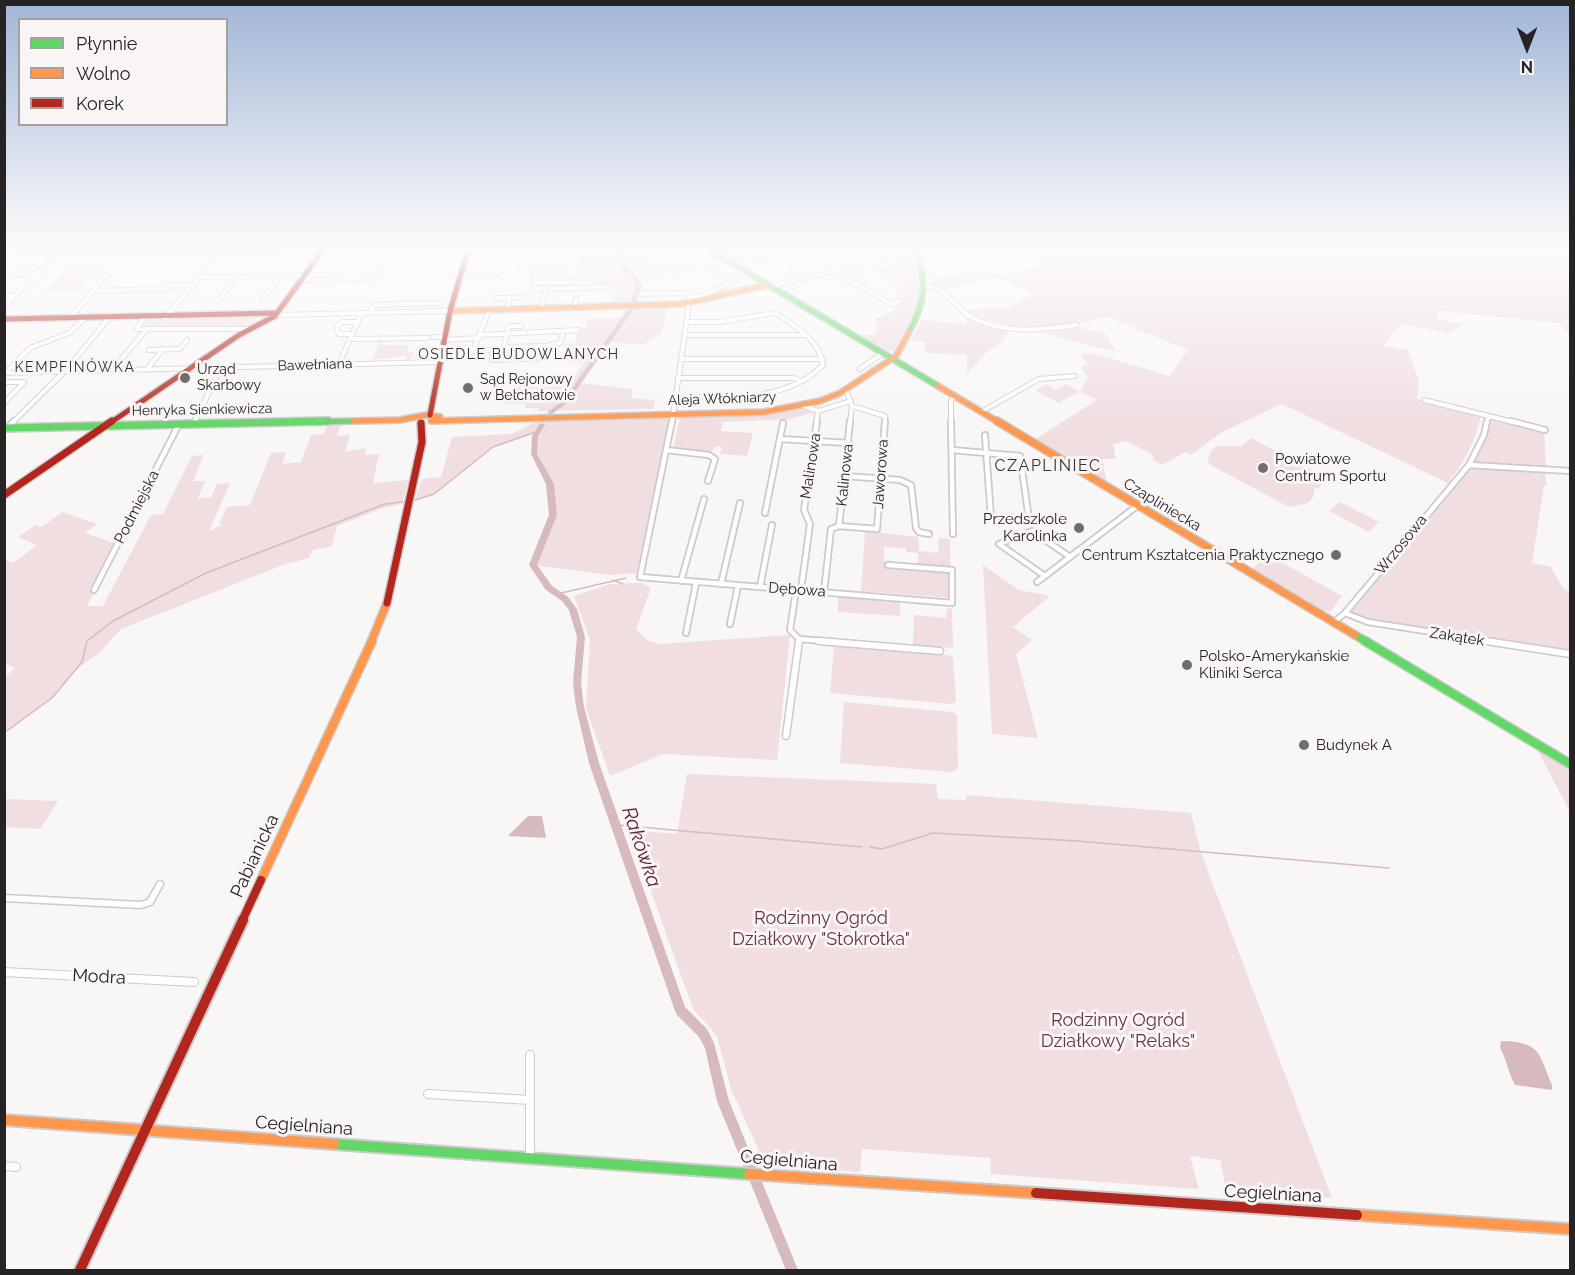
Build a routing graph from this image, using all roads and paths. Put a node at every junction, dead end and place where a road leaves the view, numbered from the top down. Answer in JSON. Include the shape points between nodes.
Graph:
{"nodes":[{"id":1,"x":76,"y":310,"type":"edge"},
{"id":2,"x":172,"y":310,"type":"edge"},
{"id":3,"x":275,"y":310,"type":"edge"},
{"id":4,"x":372,"y":310,"type":"edge"},
{"id":5,"x":489,"y":310,"type":"junction"},
{"id":6,"x":507,"y":310,"type":"joint"},
{"id":7,"x":524,"y":310,"type":"edge"},
{"id":8,"x":688,"y":310,"type":"edge"},
{"id":9,"x":808,"y":310,"type":"edge"},
{"id":10,"x":921,"y":310,"type":"edge"},
{"id":11,"x":964,"y":310,"type":"edge"},
{"id":12,"x":447,"y":311,"type":"junction"},
{"id":13,"x":370,"y":313,"type":"junction"},
{"id":14,"x":361,"y":314,"type":"junction"},
{"id":15,"x":267,"y":316,"type":"junction"},
{"id":16,"x":109,"y":318,"type":"junction"},
{"id":17,"x":144,"y":318,"type":"junction"},
{"id":18,"x":165,"y":318,"type":"junction"},
{"id":19,"x":4,"y":319,"type":"edge"},
{"id":20,"x":69,"y":319,"type":"junction"},
{"id":21,"x":84,"y":319,"type":"junction"},
{"id":22,"x":358,"y":321,"type":"junction"},
{"id":23,"x":686,"y":322,"type":"junction"},
{"id":24,"x":1077,"y":325,"type":"dead end"},
{"id":25,"x":521,"y":326,"type":"dead end"},
{"id":26,"x":249,"y":329,"type":"junction"},
{"id":27,"x":146,"y":330,"type":"junction"},
{"id":28,"x":578,"y":330,"type":"dead end"},
{"id":29,"x":562,"y":333,"type":"junction"},
{"id":30,"x":506,"y":334,"type":"junction"},
{"id":31,"x":805,"y":335,"type":"junction"},
{"id":32,"x":352,"y":336,"type":"junction"},
{"id":33,"x":479,"y":336,"type":"junction"},
{"id":34,"x":684,"y":336,"type":"junction"},
{"id":35,"x":428,"y":338,"type":"dead end"},
{"id":36,"x":433,"y":338,"type":"dead end"},
{"id":37,"x":444,"y":338,"type":"junction"},
{"id":38,"x":187,"y":340,"type":"dead end"},
{"id":39,"x":902,"y":345,"type":"junction"},
{"id":40,"x":546,"y":346,"type":"junction"},
{"id":41,"x":504,"y":347,"type":"junction"},
{"id":42,"x":163,"y":349,"type":"junction"},
{"id":43,"x":150,"y":350,"type":"dead end"},
{"id":44,"x":473,"y":351,"type":"junction"},
{"id":45,"x":492,"y":351,"type":"junction"},
{"id":46,"x":441,"y":352,"type":"junction"},
{"id":47,"x":883,"y":353,"type":"junction"},
{"id":48,"x":681,"y":359,"type":"junction"},
{"id":49,"x":823,"y":359,"type":"junction"},
{"id":50,"x":893,"y":360,"type":"junction"},
{"id":51,"x":440,"y":362,"type":"junction"},
{"id":52,"x":339,"y":364,"type":"junction"},
{"id":53,"x":148,"y":368,"type":"junction"},
{"id":54,"x":191,"y":368,"type":"junction"},
{"id":55,"x":221,"y":368,"type":"junction"},
{"id":56,"x":113,"y":369,"type":"junction"},
{"id":57,"x":860,"y":369,"type":"dead end"},
{"id":58,"x":65,"y":370,"type":"junction"},
{"id":59,"x":5,"y":373,"type":"edge"},
{"id":60,"x":1075,"y":376,"type":"dead end"},
{"id":61,"x":678,"y":378,"type":"junction"},
{"id":62,"x":802,"y":381,"type":"junction"},
{"id":63,"x":4,"y":382,"type":"edge"},
{"id":64,"x":846,"y":390,"type":"junction"},
{"id":65,"x":954,"y":396,"type":"junction"},
{"id":66,"x":675,"y":397,"type":"junction"},
{"id":67,"x":1425,"y":400,"type":"dead end"},
{"id":68,"x":4,"y":403,"type":"edge"},
{"id":69,"x":852,"y":404,"type":"junction"},
{"id":70,"x":804,"y":406,"type":"junction"},
{"id":71,"x":818,"y":411,"type":"junction"},
{"id":72,"x":981,"y":412,"type":"junction"},
{"id":73,"x":673,"y":414,"type":"junction"},
{"id":74,"x":1488,"y":416,"type":"junction"},
{"id":75,"x":426,"y":419,"type":"junction"},
{"id":76,"x":121,"y":421,"type":"junction"},
{"id":77,"x":783,"y":423,"type":"dead end"},
{"id":78,"x":179,"y":424,"type":"junction"},
{"id":79,"x":194,"y":424,"type":"junction"},
{"id":80,"x":6,"y":428,"type":"edge"},
{"id":81,"x":1545,"y":429,"type":"dead end"},
{"id":82,"x":96,"y":430,"type":"junction"},
{"id":83,"x":986,"y":435,"type":"dead end"},
{"id":84,"x":780,"y":438,"type":"junction"},
{"id":85,"x":814,"y":441,"type":"junction"},
{"id":86,"x":849,"y":443,"type":"junction"},
{"id":87,"x":666,"y":450,"type":"junction"},
{"id":88,"x":952,"y":450,"type":"junction"},
{"id":89,"x":987,"y":453,"type":"junction"},
{"id":90,"x":1469,"y":465,"type":"junction"},
{"id":91,"x":1570,"y":471,"type":"edge"},
{"id":92,"x":845,"y":476,"type":"junction"},
{"id":93,"x":881,"y":478,"type":"junction"},
{"id":94,"x":708,"y":482,"type":"dead end"},
{"id":95,"x":4,"y":495,"type":"edge"},
{"id":96,"x":704,"y":499,"type":"dead end"},
{"id":97,"x":740,"y":503,"type":"dead end"},
{"id":98,"x":1137,"y":506,"type":"junction"},
{"id":99,"x":1028,"y":512,"type":"dead end"},
{"id":100,"x":765,"y":513,"type":"dead end"},
{"id":101,"x":991,"y":518,"type":"dead end"},
{"id":102,"x":772,"y":525,"type":"dead end"},
{"id":103,"x":839,"y":526,"type":"junction"},
{"id":104,"x":929,"y":534,"type":"dead end"},
{"id":105,"x":953,"y":534,"type":"dead end"},
{"id":106,"x":1070,"y":556,"type":"junction"},
{"id":107,"x":888,"y":565,"type":"dead end"},
{"id":108,"x":1045,"y":576,"type":"junction"},
{"id":109,"x":681,"y":581,"type":"junction"},
{"id":110,"x":1038,"y":582,"type":"dead end"},
{"id":111,"x":696,"y":583,"type":"junction"},
{"id":112,"x":721,"y":584,"type":"junction"},
{"id":113,"x":738,"y":586,"type":"junction"},
{"id":114,"x":760,"y":587,"type":"junction"},
{"id":115,"x":94,"y":590,"type":"dead end"},
{"id":116,"x":798,"y":590,"type":"junction"},
{"id":117,"x":824,"y":592,"type":"junction"},
{"id":118,"x":1345,"y":613,"type":"junction"},
{"id":119,"x":1333,"y":623,"type":"junction"},
{"id":120,"x":730,"y":624,"type":"dead end"},
{"id":121,"x":686,"y":633,"type":"dead end"},
{"id":122,"x":799,"y":639,"type":"junction"},
{"id":123,"x":940,"y":651,"type":"dead end"},
{"id":124,"x":1570,"y":654,"type":"edge"},
{"id":125,"x":786,"y":736,"type":"dead end"},
{"id":126,"x":1570,"y":764,"type":"edge"},
{"id":127,"x":160,"y":884,"type":"dead end"},
{"id":128,"x":4,"y":898,"type":"edge"},
{"id":129,"x":4,"y":972,"type":"edge"},
{"id":130,"x":194,"y":982,"type":"dead end"},
{"id":131,"x":530,"y":1055,"type":"dead end"},
{"id":132,"x":428,"y":1094,"type":"dead end"},
{"id":133,"x":530,"y":1100,"type":"junction"},
{"id":134,"x":4,"y":1120,"type":"edge"},
{"id":135,"x":145,"y":1129,"type":"junction"},
{"id":136,"x":530,"y":1158,"type":"junction"},
{"id":137,"x":4,"y":1166,"type":"edge"},
{"id":138,"x":15,"y":1167,"type":"dead end"},
{"id":139,"x":1570,"y":1229,"type":"edge"},
{"id":140,"x":80,"y":1270,"type":"edge"}],
"edges":[{"from":1,"to":20,"type":"street"},
{"from":2,"to":18,"type":"street"},
{"from":3,"to":15,"type":"street"},
{"from":4,"to":13,"type":"street"},
{"from":5,"to":6,"type":"street"},
{"from":5,"to":12,"type":"street"},
{"from":5,"to":33,"type":"street"},
{"from":6,"to":7,"type":"street"},
{"from":8,"to":23,"type":"street"},
{"from":9,"to":47,"type":"street","name":"Czapliniecka"},
{"from":10,"to":39,"type":"street","name":"Aleja Włókniarzy"},
{"from":11,"to":24,"type":"street","via":[[970,316],[1030,331]]},
{"from":12,"to":13,"type":"street"},
{"from":12,"to":37,"type":"street","name":"Pabianicka"},
{"from":13,"to":14,"type":"street"},
{"from":14,"to":15,"type":"street"},
{"from":14,"to":22,"type":"street"},
{"from":15,"to":18,"type":"street"},
{"from":15,"to":26,"type":"street"},
{"from":16,"to":17,"type":"street"},
{"from":16,"to":21,"type":"street"},
{"from":16,"to":58,"type":"street"},
{"from":17,"to":18,"type":"street"},
{"from":17,"to":27,"type":"street","via":[[135,328]]},
{"from":19,"to":20,"type":"street"},
{"from":20,"to":21,"type":"street"},
{"from":21,"to":59,"type":"street","via":[[69,333],[30,348]]},
{"from":22,"to":32,"type":"street"},
{"from":22,"to":32,"type":"street","via":[[340,322],[336,327],[339,334]]},
{"from":23,"to":31,"type":"street","via":[[719,322],[771,313]]},
{"from":23,"to":34,"type":"street"},
{"from":25,"to":30,"type":"street","via":[[508,326]]},
{"from":26,"to":27,"type":"street"},
{"from":26,"to":54,"type":"street"},
{"from":27,"to":56,"type":"street"},
{"from":28,"to":29,"type":"street"},
{"from":29,"to":30,"type":"street"},
{"from":29,"to":40,"type":"street","via":[[560,344]]},
{"from":30,"to":33,"type":"street"},
{"from":30,"to":41,"type":"street"},
{"from":31,"to":34,"type":"street"},
{"from":31,"to":49,"type":"street"},
{"from":32,"to":35,"type":"street"},
{"from":32,"to":52,"type":"street"},
{"from":33,"to":37,"type":"street"},
{"from":33,"to":44,"type":"street"},
{"from":34,"to":48,"type":"street"},
{"from":36,"to":37,"type":"street"},
{"from":37,"to":46,"type":"street","name":"Pabianicka"},
{"from":38,"to":42,"type":"street","via":[[180,349]]},
{"from":39,"to":47,"type":"street","via":[[895,353]]},
{"from":39,"to":50,"type":"street","name":"Aleja Włókniarzy"},
{"from":40,"to":41,"type":"street"},
{"from":40,"to":45,"type":"street","via":[[545,358],[492,360]]},
{"from":41,"to":45,"type":"street"},
{"from":42,"to":43,"type":"street"},
{"from":42,"to":53,"type":"street"},
{"from":44,"to":45,"type":"street"},
{"from":44,"to":46,"type":"street"},
{"from":46,"to":51,"type":"street","name":"Pabianicka"},
{"from":47,"to":50,"type":"street","name":"Czapliniecka"},
{"from":47,"to":57,"type":"street"},
{"from":48,"to":49,"type":"street"},
{"from":48,"to":61,"type":"street"},
{"from":49,"to":62,"type":"street","via":[[819,371]]},
{"from":50,"to":64,"type":"street","name":"Aleja Włókniarzy"},
{"from":50,"to":65,"type":"street","name":"Czapliniecka"},
{"from":51,"to":52,"type":"street","name":"Bawełniana"},
{"from":51,"to":75,"type":"street","name":"Pabianicka"},
{"from":52,"to":55,"type":"street","name":"Bawełniana"},
{"from":53,"to":54,"type":"street","name":"Bawełniana"},
{"from":53,"to":56,"type":"street","name":"Bawełniana"},
{"from":54,"to":55,"type":"street","name":"Bawełniana"},
{"from":54,"to":76,"type":"street"},
{"from":55,"to":79,"type":"street"},
{"from":56,"to":58,"type":"street","name":"Bawełniana"},
{"from":58,"to":59,"type":"street","name":"Bawełniana"},
{"from":58,"to":80,"type":"street"},
{"from":60,"to":72,"type":"street","via":[[1040,379]]},
{"from":61,"to":62,"type":"street"},
{"from":61,"to":66,"type":"street"},
{"from":62,"to":66,"type":"street","via":[[751,396]]},
{"from":63,"to":68,"type":"street","via":[[24,382]]},
{"from":64,"to":69,"type":"street","name":"Kalinowa"},
{"from":64,"to":70,"type":"street","name":"Aleja Włókniarzy"},
{"from":65,"to":72,"type":"street","name":"Czapliniecka"},
{"from":65,"to":88,"type":"street"},
{"from":66,"to":73,"type":"street"},
{"from":67,"to":74,"type":"street"},
{"from":69,"to":71,"type":"street"},
{"from":69,"to":86,"type":"street","name":"Kalinowa"},
{"from":69,"to":93,"type":"street","name":"Jaworowa","via":[[885,416]]},
{"from":70,"to":71,"type":"street"},
{"from":70,"to":73,"type":"street","name":"Aleja Włókniarzy","via":[[764,412]]},
{"from":71,"to":85,"type":"street","name":"Malinowa"},
{"from":72,"to":98,"type":"street","name":"Czapliniecka"},
{"from":73,"to":75,"type":"street","name":"Aleja Włókniarzy"},
{"from":73,"to":87,"type":"street"},
{"from":74,"to":81,"type":"street"},
{"from":74,"to":90,"type":"street","name":"Wrzosowa","via":[[1484,435]]},
{"from":75,"to":79,"type":"street","name":"Henryka Sienkiewicza"},
{"from":75,"to":135,"type":"street","name":"Pabianicka","via":[[393,584],[380,623]]},
{"from":76,"to":78,"type":"street","name":"Henryka Sienkiewicza"},
{"from":76,"to":82,"type":"street"},
{"from":76,"to":82,"type":"street","name":"Henryka Sienkiewicza"},
{"from":77,"to":84,"type":"street"},
{"from":78,"to":79,"type":"street","name":"Henryka Sienkiewicza"},
{"from":78,"to":115,"type":"street","name":"Podmiejska"},
{"from":80,"to":82,"type":"street","name":"Henryka Sienkiewicza"},
{"from":82,"to":95,"type":"street"},
{"from":83,"to":89,"type":"street"},
{"from":84,"to":85,"type":"street"},
{"from":84,"to":100,"type":"street"},
{"from":85,"to":86,"type":"street"},
{"from":85,"to":116,"type":"street","name":"Malinowa","via":[[804,510],[810,524]]},
{"from":86,"to":92,"type":"street","name":"Kalinowa"},
{"from":87,"to":94,"type":"street","via":[[715,459]]},
{"from":87,"to":109,"type":"street","name":"Dębowa","via":[[640,574],[642,578]]},
{"from":88,"to":89,"type":"street"},
{"from":88,"to":105,"type":"street"},
{"from":89,"to":99,"type":"street","via":[[1022,458]]},
{"from":89,"to":101,"type":"street"},
{"from":90,"to":91,"type":"street"},
{"from":90,"to":118,"type":"street","name":"Wrzosowa"},
{"from":92,"to":93,"type":"street"},
{"from":92,"to":103,"type":"street","name":"Kalinowa"},
{"from":93,"to":103,"type":"street","name":"Jaworowa","via":[[877,529]]},
{"from":93,"to":104,"type":"street","via":[[903,480],[911,485],[916,528]]},
{"from":96,"to":109,"type":"street"},
{"from":97,"to":112,"type":"street"},
{"from":98,"to":106,"type":"street"},
{"from":98,"to":119,"type":"street","name":"Czapliniecka"},
{"from":102,"to":114,"type":"street"},
{"from":103,"to":117,"type":"street","name":"Kalinowa","via":[[831,529]]},
{"from":106,"to":108,"type":"street"},
{"from":106,"to":108,"type":"street","via":[[1032,531],[999,544]]},
{"from":107,"to":117,"type":"street","name":"Dębowa","via":[[952,570],[952,603]]},
{"from":108,"to":110,"type":"street"},
{"from":109,"to":111,"type":"street","name":"Dębowa"},
{"from":111,"to":112,"type":"street","name":"Dębowa"},
{"from":111,"to":121,"type":"street"},
{"from":112,"to":113,"type":"street","name":"Dębowa"},
{"from":113,"to":114,"type":"street","name":"Dębowa"},
{"from":113,"to":120,"type":"street"},
{"from":114,"to":116,"type":"street","name":"Dębowa"},
{"from":116,"to":117,"type":"street","name":"Dębowa"},
{"from":116,"to":122,"type":"street","name":"Malinowa","via":[[790,630]]},
{"from":118,"to":119,"type":"street","name":"Wrzosowa"},
{"from":118,"to":124,"type":"street","name":"Zakątek","via":[[1362,621]]},
{"from":119,"to":126,"type":"street","name":"Czapliniecka"},
{"from":122,"to":123,"type":"street"},
{"from":122,"to":125,"type":"street"},
{"from":127,"to":128,"type":"street","via":[[150,902],[141,905]]},
{"from":129,"to":130,"type":"street","name":"Modra"},
{"from":131,"to":133,"type":"street"},
{"from":132,"to":133,"type":"street"},
{"from":133,"to":136,"type":"street"},
{"from":134,"to":135,"type":"street","name":"Cegielniana"},
{"from":135,"to":136,"type":"street","name":"Cegielniana"},
{"from":135,"to":140,"type":"street","name":"Pabianicka"},
{"from":136,"to":139,"type":"street","name":"Cegielniana"},
{"from":137,"to":138,"type":"street"}]}
